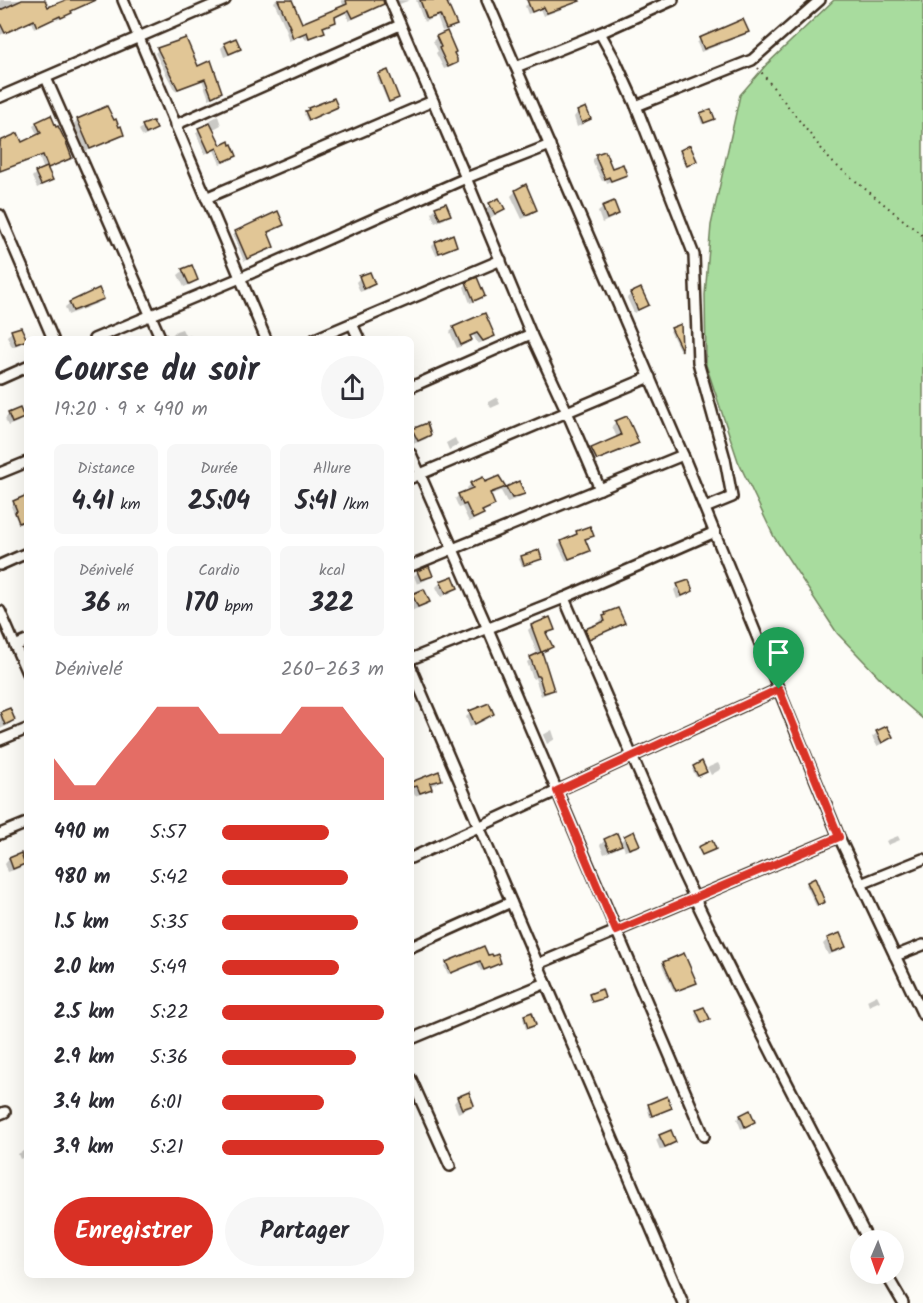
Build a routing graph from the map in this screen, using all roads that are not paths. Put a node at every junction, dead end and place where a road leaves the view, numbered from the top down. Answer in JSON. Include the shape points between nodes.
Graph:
{"nodes":[{"id":1,"x":123,"y":0,"type":"edge"},
{"id":2,"x":225,"y":0,"type":"edge"},
{"id":3,"x":390,"y":0,"type":"edge"},
{"id":4,"x":487,"y":0,"type":"edge"},
{"id":5,"x":673,"y":0,"type":"edge"},
{"id":6,"x":820,"y":0,"type":"edge"},
{"id":7,"x":400,"y":25,"type":"junction"},
{"id":8,"x":600,"y":33,"type":"junction"},
{"id":9,"x":139,"y":37,"type":"junction"},
{"id":10,"x":516,"y":67,"type":"junction"},
{"id":11,"x":46,"y":78,"type":"junction"},
{"id":12,"x":0,"y":97,"type":"edge"},
{"id":13,"x":433,"y":101,"type":"junction"},
{"id":14,"x":636,"y":106,"type":"junction"},
{"id":15,"x":175,"y":125,"type":"junction"},
{"id":16,"x":550,"y":146,"type":"junction"},
{"id":17,"x":466,"y":178,"type":"junction"},
{"id":18,"x":206,"y":198,"type":"junction"},
{"id":19,"x":0,"y":215,"type":"edge"},
{"id":20,"x":501,"y":260,"type":"junction"},
{"id":21,"x":240,"y":278,"type":"junction"},
{"id":22,"x":151,"y":315,"type":"junction"},
{"id":23,"x":352,"y":324,"type":"junction"},
{"id":24,"x":531,"y":334,"type":"junction"},
{"id":25,"x":52,"y":336,"type":"edge"},
{"id":26,"x":101,"y":336,"type":"edge"},
{"id":27,"x":160,"y":336,"type":"edge"},
{"id":28,"x":265,"y":336,"type":"edge"},
{"id":29,"x":322,"y":336,"type":"edge"},
{"id":30,"x":358,"y":336,"type":"edge"},
{"id":31,"x":24,"y":368,"type":"edge"},
{"id":32,"x":650,"y":377,"type":"junction"},
{"id":33,"x":0,"y":379,"type":"edge"},
{"id":34,"x":414,"y":386,"type":"edge"},
{"id":35,"x":567,"y":412,"type":"junction"},
{"id":36,"x":683,"y":455,"type":"junction"},
{"id":37,"x":24,"y":463,"type":"edge"},
{"id":38,"x":0,"y":473,"type":"edge"},
{"id":39,"x":416,"y":476,"type":"edge"},
{"id":40,"x":600,"y":489,"type":"junction"},
{"id":41,"x":705,"y":508,"type":"junction"},
{"id":42,"x":715,"y":532,"type":"junction"},
{"id":43,"x":452,"y":549,"type":"junction"},
{"id":44,"x":24,"y":554,"type":"edge"},
{"id":45,"x":0,"y":565,"type":"edge"},
{"id":46,"x":414,"y":565,"type":"edge"},
{"id":47,"x":564,"y":598,"type":"junction"},
{"id":48,"x":0,"y":611,"type":"edge"},
{"id":49,"x":488,"y":628,"type":"junction"},
{"id":50,"x":24,"y":642,"type":"edge"},
{"id":51,"x":15,"y":646,"type":"junction"},
{"id":52,"x":414,"y":659,"type":"edge"},
{"id":53,"x":24,"y":667,"type":"edge"},
{"id":54,"x":414,"y":675,"type":"edge"},
{"id":55,"x":779,"y":689,"type":"junction"},
{"id":56,"x":24,"y":730,"type":"edge"},
{"id":57,"x":0,"y":740,"type":"edge"},
{"id":58,"x":632,"y":756,"type":"junction"},
{"id":59,"x":557,"y":791,"type":"junction"},
{"id":60,"x":24,"y":824,"type":"edge"},
{"id":61,"x":479,"y":827,"type":"junction"},
{"id":62,"x":0,"y":834,"type":"edge"},
{"id":63,"x":839,"y":837,"type":"junction"},
{"id":64,"x":414,"y":857,"type":"edge"},
{"id":65,"x":923,"y":859,"type":"edge"},
{"id":66,"x":861,"y":884,"type":"junction"},
{"id":67,"x":694,"y":898,"type":"junction"},
{"id":68,"x":511,"y":902,"type":"junction"},
{"id":69,"x":616,"y":931,"type":"junction"},
{"id":70,"x":923,"y":945,"type":"edge"},
{"id":71,"x":414,"y":946,"type":"edge"},
{"id":72,"x":895,"y":956,"type":"junction"},
{"id":73,"x":538,"y":964,"type":"junction"},
{"id":74,"x":546,"y":983,"type":"junction"},
{"id":75,"x":923,"y":1015,"type":"edge"},
{"id":76,"x":414,"y":1039,"type":"edge"},
{"id":77,"x":414,"y":1086,"type":"edge"},
{"id":78,"x":704,"y":1136,"type":"dead end"},
{"id":79,"x":450,"y":1166,"type":"dead end"},
{"id":80,"x":863,"y":1230,"type":"edge"},
{"id":81,"x":892,"y":1284,"type":"edge"},
{"id":82,"x":683,"y":1303,"type":"edge"},
{"id":83,"x":903,"y":1303,"type":"edge"}],
"edges":[{"from":1,"to":9,"type":"street"},
{"from":2,"to":9,"type":"street"},
{"from":3,"to":7,"type":"street"},
{"from":4,"to":10,"type":"street"},
{"from":5,"to":8,"type":"street"},
{"from":6,"to":14,"type":"street","via":[[752,60]]},
{"from":7,"to":13,"type":"street"},
{"from":7,"to":15,"type":"street"},
{"from":8,"to":10,"type":"street"},
{"from":8,"to":14,"type":"street"},
{"from":9,"to":11,"type":"street"},
{"from":9,"to":15,"type":"street"},
{"from":10,"to":16,"type":"street"},
{"from":11,"to":12,"type":"street"},
{"from":11,"to":22,"type":"street"},
{"from":13,"to":17,"type":"street"},
{"from":13,"to":18,"type":"street"},
{"from":14,"to":41,"type":"street","via":[[694,255],[698,362],[732,497]]},
{"from":15,"to":18,"type":"street"},
{"from":16,"to":17,"type":"street"},
{"from":16,"to":32,"type":"street"},
{"from":17,"to":20,"type":"street"},
{"from":17,"to":21,"type":"street"},
{"from":18,"to":21,"type":"street"},
{"from":19,"to":25,"type":"street"},
{"from":20,"to":23,"type":"street"},
{"from":20,"to":24,"type":"street"},
{"from":21,"to":22,"type":"street"},
{"from":21,"to":28,"type":"street"},
{"from":22,"to":26,"type":"street"},
{"from":22,"to":27,"type":"street"},
{"from":23,"to":29,"type":"street"},
{"from":23,"to":30,"type":"street"},
{"from":24,"to":34,"type":"street"},
{"from":24,"to":35,"type":"street"},
{"from":31,"to":33,"type":"street"},
{"from":32,"to":35,"type":"street"},
{"from":32,"to":36,"type":"street"},
{"from":35,"to":39,"type":"street"},
{"from":35,"to":40,"type":"street"},
{"from":36,"to":40,"type":"street"},
{"from":36,"to":41,"type":"street"},
{"from":37,"to":38,"type":"street"},
{"from":39,"to":43,"type":"street"},
{"from":40,"to":43,"type":"street"},
{"from":41,"to":42,"type":"street"},
{"from":42,"to":47,"type":"street"},
{"from":42,"to":55,"type":"street"},
{"from":43,"to":46,"type":"street"},
{"from":43,"to":49,"type":"street"},
{"from":44,"to":45,"type":"street"},
{"from":47,"to":49,"type":"street"},
{"from":47,"to":58,"type":"street"},
{"from":48,"to":51,"type":"street"},
{"from":49,"to":52,"type":"street"},
{"from":49,"to":59,"type":"street"},
{"from":50,"to":51,"type":"street"},
{"from":51,"to":53,"type":"street"},
{"from":54,"to":61,"type":"street"},
{"from":55,"to":58,"type":"street"},
{"from":55,"to":63,"type":"street"},
{"from":56,"to":57,"type":"street"},
{"from":58,"to":59,"type":"street"},
{"from":58,"to":67,"type":"street"},
{"from":59,"to":61,"type":"street"},
{"from":59,"to":69,"type":"street"},
{"from":60,"to":62,"type":"street"},
{"from":61,"to":64,"type":"street"},
{"from":61,"to":68,"type":"street"},
{"from":63,"to":66,"type":"street"},
{"from":63,"to":67,"type":"street"},
{"from":65,"to":66,"type":"street"},
{"from":66,"to":72,"type":"street"},
{"from":67,"to":69,"type":"street"},
{"from":67,"to":80,"type":"street"},
{"from":68,"to":71,"type":"street"},
{"from":68,"to":73,"type":"street"},
{"from":69,"to":73,"type":"street"},
{"from":69,"to":78,"type":"street"},
{"from":70,"to":72,"type":"street"},
{"from":72,"to":75,"type":"street"},
{"from":73,"to":74,"type":"street"},
{"from":74,"to":76,"type":"street"},
{"from":74,"to":82,"type":"street"},
{"from":77,"to":79,"type":"street"},
{"from":81,"to":83,"type":"street"}]}
